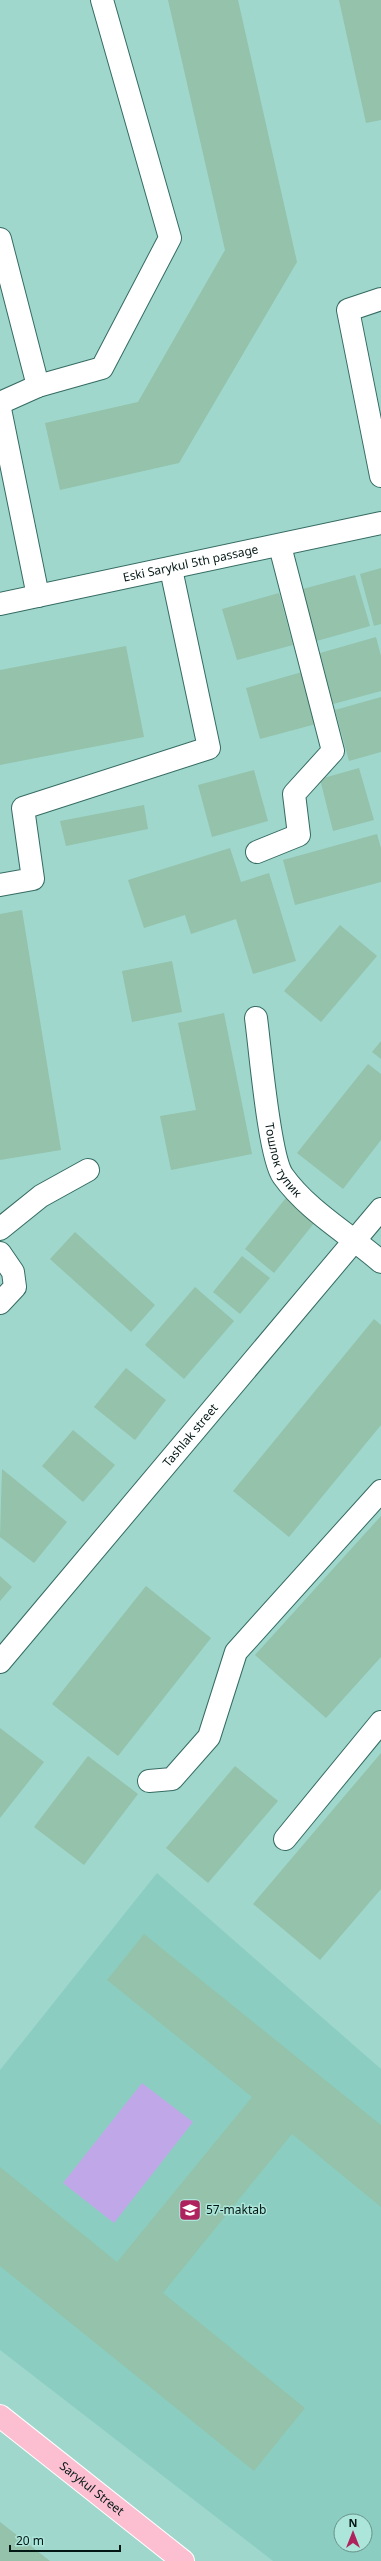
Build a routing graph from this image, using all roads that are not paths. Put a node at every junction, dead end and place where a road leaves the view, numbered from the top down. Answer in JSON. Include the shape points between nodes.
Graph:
{"nodes":[{"id":1,"x":102,"y":0,"type":"edge"},
{"id":2,"x":0,"y":239,"type":"edge"},
{"id":3,"x":381,"y":299,"type":"edge"},
{"id":4,"x":38,"y":386,"type":"junction"},
{"id":5,"x":0,"y":403,"type":"edge"},
{"id":6,"x":0,"y":409,"type":"edge"},
{"id":7,"x":381,"y":476,"type":"edge"},
{"id":8,"x":381,"y":523,"type":"edge"},
{"id":9,"x":280,"y":546,"type":"junction"},
{"id":10,"x":171,"y":569,"type":"junction"},
{"id":11,"x":38,"y":596,"type":"junction"},
{"id":12,"x":0,"y":604,"type":"edge"},
{"id":13,"x":257,"y":852,"type":"dead end"},
{"id":14,"x":0,"y":885,"type":"edge"},
{"id":15,"x":256,"y":1018,"type":"dead end"},
{"id":16,"x":88,"y":1170,"type":"dead end"},
{"id":17,"x":381,"y":1210,"type":"edge"},
{"id":18,"x":0,"y":1229,"type":"edge"},
{"id":19,"x":356,"y":1240,"type":"junction"},
{"id":20,"x":0,"y":1253,"type":"edge"},
{"id":21,"x":381,"y":1262,"type":"edge"},
{"id":22,"x":0,"y":1303,"type":"edge"},
{"id":23,"x":381,"y":1491,"type":"edge"},
{"id":24,"x":0,"y":1662,"type":"edge"},
{"id":25,"x":381,"y":1722,"type":"edge"},
{"id":26,"x":149,"y":1781,"type":"dead end"},
{"id":27,"x":285,"y":1839,"type":"dead end"},
{"id":28,"x":0,"y":2416,"type":"edge"},
{"id":29,"x":183,"y":2561,"type":"edge"}],
"edges":[{"from":1,"to":4,"type":"street","via":[[170,238],[102,368]]},
{"from":2,"to":4,"type":"street"},
{"from":3,"to":7,"type":"street","via":[[348,310]]},
{"from":4,"to":5,"type":"street"},
{"from":6,"to":11,"type":"street"},
{"from":8,"to":9,"type":"street","name":"Eski Sarykul 5th passage"},
{"from":9,"to":10,"type":"street","name":"Eski Sarykul 5th passage"},
{"from":9,"to":13,"type":"street","via":[[333,751],[294,794],[299,836]]},
{"from":10,"to":11,"type":"street","name":"Eski Sarykul 5th passage"},
{"from":10,"to":14,"type":"street","via":[[208,748],[24,808],[33,879]]},
{"from":11,"to":12,"type":"street","name":"Eski Sarykul 5th passage"},
{"from":15,"to":19,"type":"street","name":"Тошлок тупик","via":[[273,1149],[282,1175],[312,1207]]},
{"from":16,"to":18,"type":"street","via":[[41,1196]]},
{"from":17,"to":19,"type":"street","name":"Tashlak street"},
{"from":19,"to":21,"type":"street","name":"Тошлок тупик"},
{"from":19,"to":24,"type":"street","name":"Tashlak street"},
{"from":20,"to":22,"type":"street","via":[[13,1272],[15,1287]]},
{"from":23,"to":26,"type":"street","via":[[236,1652],[209,1737],[172,1779]]},
{"from":25,"to":27,"type":"street"},
{"from":28,"to":29,"type":"main road","name":"Sarykul Street"}]}
